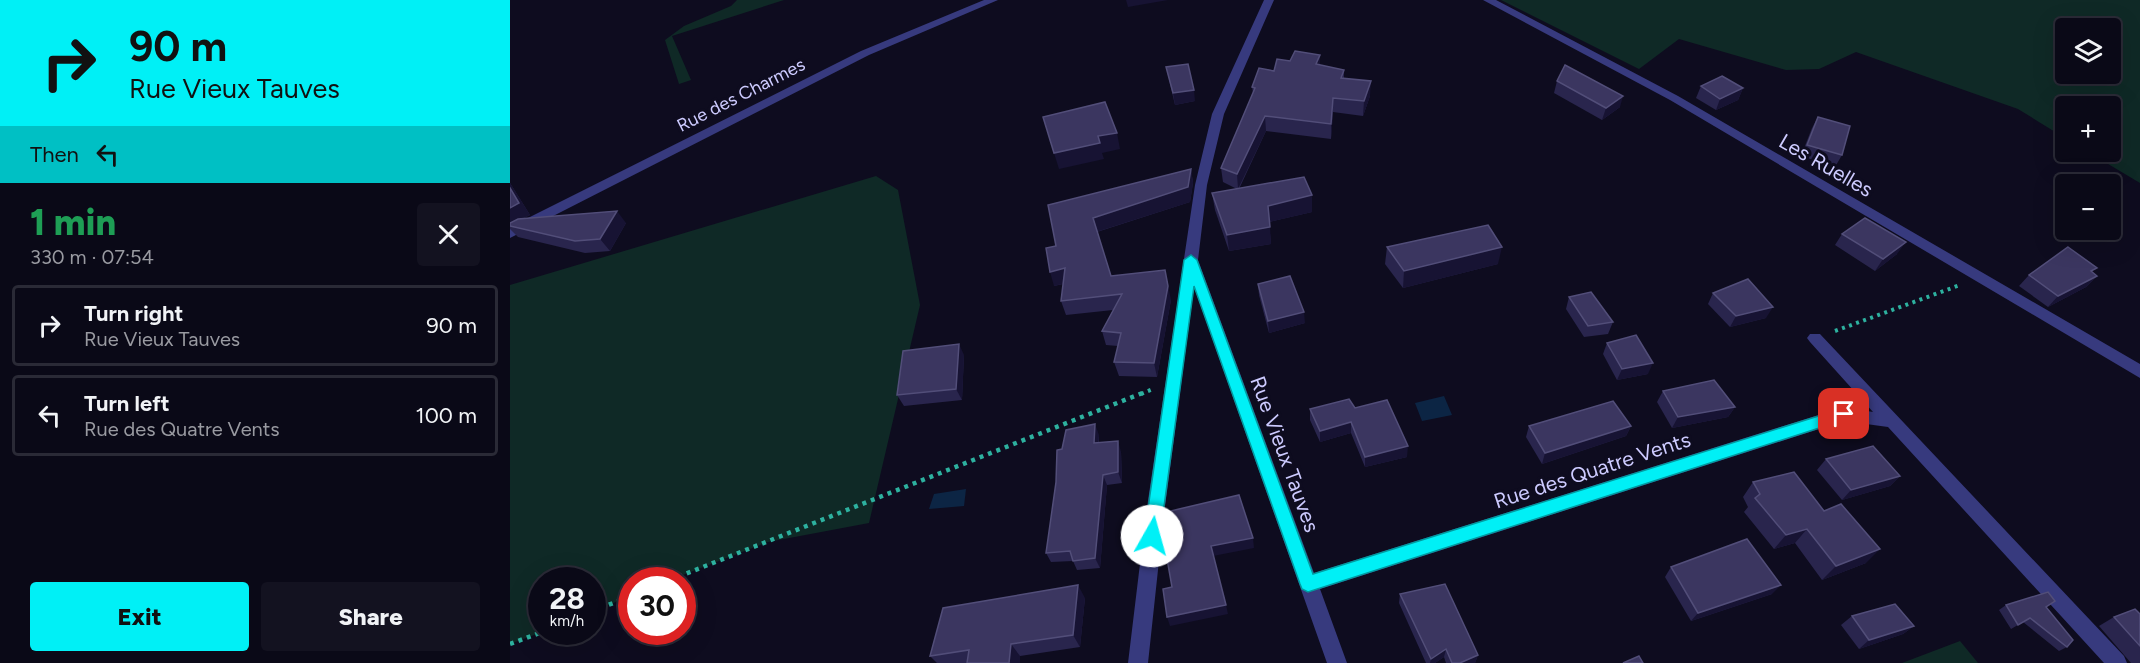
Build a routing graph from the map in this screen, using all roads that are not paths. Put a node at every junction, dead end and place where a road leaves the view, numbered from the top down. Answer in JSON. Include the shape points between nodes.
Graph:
{"nodes":[{"id":1,"x":993,"y":0,"type":"edge"},
{"id":2,"x":1269,"y":0,"type":"edge"},
{"id":3,"x":1488,"y":0,"type":"edge"},
{"id":4,"x":510,"y":233,"type":"edge"},
{"id":5,"x":1191,"y":260,"type":"junction"},
{"id":6,"x":1815,"y":338,"type":"road end"},
{"id":7,"x":2140,"y":372,"type":"edge"},
{"id":8,"x":1892,"y":421,"type":"junction"},
{"id":9,"x":1308,"y":584,"type":"junction"},
{"id":10,"x":1138,"y":663,"type":"edge"},
{"id":11,"x":1337,"y":663,"type":"edge"},
{"id":12,"x":2117,"y":663,"type":"edge"}],
"edges":[{"from":1,"to":4,"type":"street","name":"Rue des Charmes","via":[[865,53]]},
{"from":2,"to":5,"type":"street","name":"Rue Vieux Tauves","via":[[1218,114],[1201,185]]},
{"from":3,"to":7,"type":"street","name":"Les Ruelles","via":[[1674,98]]},
{"from":5,"to":9,"type":"street","name":"Rue Vieux Tauves"},
{"from":5,"to":10,"type":"street","name":"Rue Vieux Tauves"},
{"from":6,"to":8,"type":"street"},
{"from":8,"to":9,"type":"street","name":"Rue des Quatre Vents","via":[[1844,414]]},
{"from":8,"to":12,"type":"street"},
{"from":9,"to":11,"type":"street","name":"Rue Vieux Tauves"}]}
